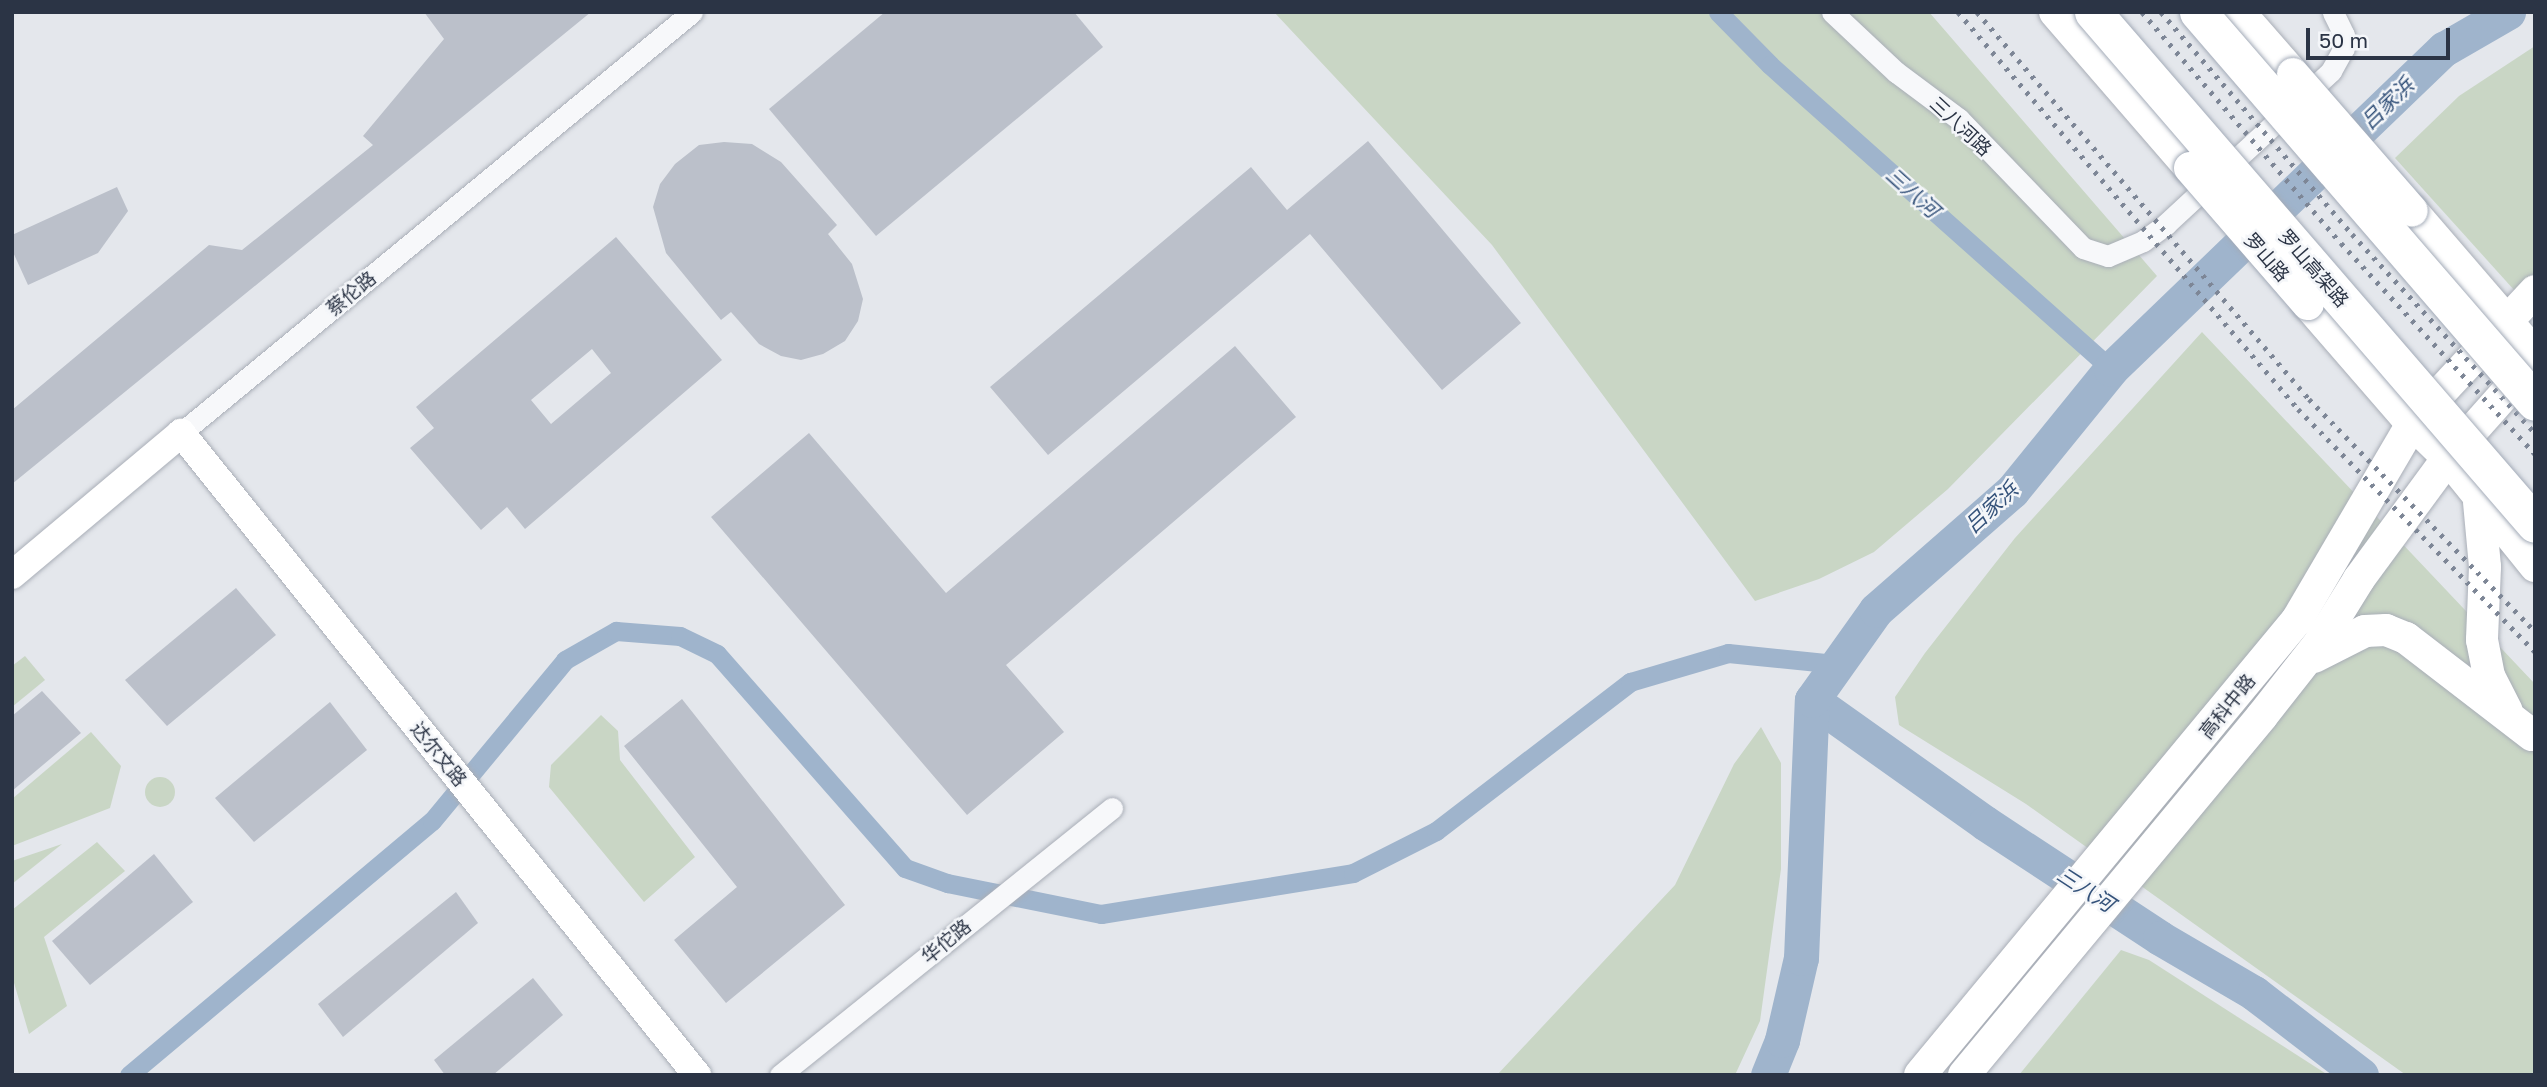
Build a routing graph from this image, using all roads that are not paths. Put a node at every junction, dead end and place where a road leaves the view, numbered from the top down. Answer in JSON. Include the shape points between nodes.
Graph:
{"nodes":[{"id":1,"x":692,"y":12,"type":"edge"},
{"id":2,"x":1832,"y":12,"type":"edge"},
{"id":3,"x":2054,"y":12,"type":"edge"},
{"id":4,"x":2093,"y":12,"type":"edge"},
{"id":5,"x":2198,"y":12,"type":"edge"},
{"id":6,"x":2239,"y":12,"type":"edge"},
{"id":7,"x":2333,"y":12,"type":"edge"},
{"id":8,"x":2535,"y":291,"type":"edge"},
{"id":9,"x":2508,"y":319,"type":"junction"},
{"id":10,"x":2535,"y":354,"type":"edge"},
{"id":11,"x":2535,"y":360,"type":"edge"},
{"id":12,"x":2535,"y":402,"type":"edge"},
{"id":13,"x":2413,"y":422,"type":"junction"},
{"id":14,"x":181,"y":433,"type":"junction"},
{"id":15,"x":2448,"y":458,"type":"junction"},
{"id":16,"x":2479,"y":502,"type":"junction"},
{"id":17,"x":2535,"y":524,"type":"edge"},
{"id":18,"x":2535,"y":566,"type":"edge"},
{"id":19,"x":12,"y":575,"type":"edge"},
{"id":20,"x":2304,"y":663,"type":"junction"},
{"id":21,"x":2533,"y":737,"type":"edge"},
{"id":22,"x":1112,"y":808,"type":"dead end"},
{"id":23,"x":697,"y":1075,"type":"edge"},
{"id":24,"x":780,"y":1075,"type":"edge"},
{"id":25,"x":1920,"y":1075,"type":"edge"},
{"id":26,"x":1964,"y":1075,"type":"edge"}],
"edges":[{"from":1,"to":14,"type":"street","name":"蔡伦路"},
{"from":2,"to":7,"type":"street","name":"三八河路","via":[[1896,72],[1959,119],[2083,248],[2108,256],[2143,241],[2331,71],[2344,47],[2344,34]]},
{"from":3,"to":13,"type":"main road","name":"罗山路","bridge":true},
{"from":4,"to":17,"type":"highway","name":"罗山高架路","bridge":true},
{"from":5,"to":12,"type":"highway","bridge":true},
{"from":6,"to":9,"type":"main road","bridge":true},
{"from":8,"to":9,"type":"main road","name":"高科中路"},
{"from":9,"to":10,"type":"main road"},
{"from":9,"to":13,"type":"main road","name":"高科中路"},
{"from":11,"to":15,"type":"main road","name":"高科中路"},
{"from":13,"to":15,"type":"main road","name":"罗山路"},
{"from":13,"to":25,"type":"main road","name":"高科中路","via":[[2297,620]]},
{"from":14,"to":19,"type":"street","name":"蔡伦路"},
{"from":14,"to":23,"type":"street","name":"达尔文路"},
{"from":15,"to":16,"type":"main road","name":"罗山路"},
{"from":15,"to":20,"type":"main road","name":"高科中路"},
{"from":16,"to":18,"type":"main road","name":"罗山路"},
{"from":16,"to":21,"type":"main road","name":"罗山路","via":[[2484,543],[2482,640],[2489,676],[2498,699]]},
{"from":20,"to":21,"type":"main road","via":[[2343,640],[2386,630],[2406,638]]},
{"from":20,"to":26,"type":"main road","name":"高科中路"},
{"from":22,"to":24,"type":"street","name":"华佗路"}]}
